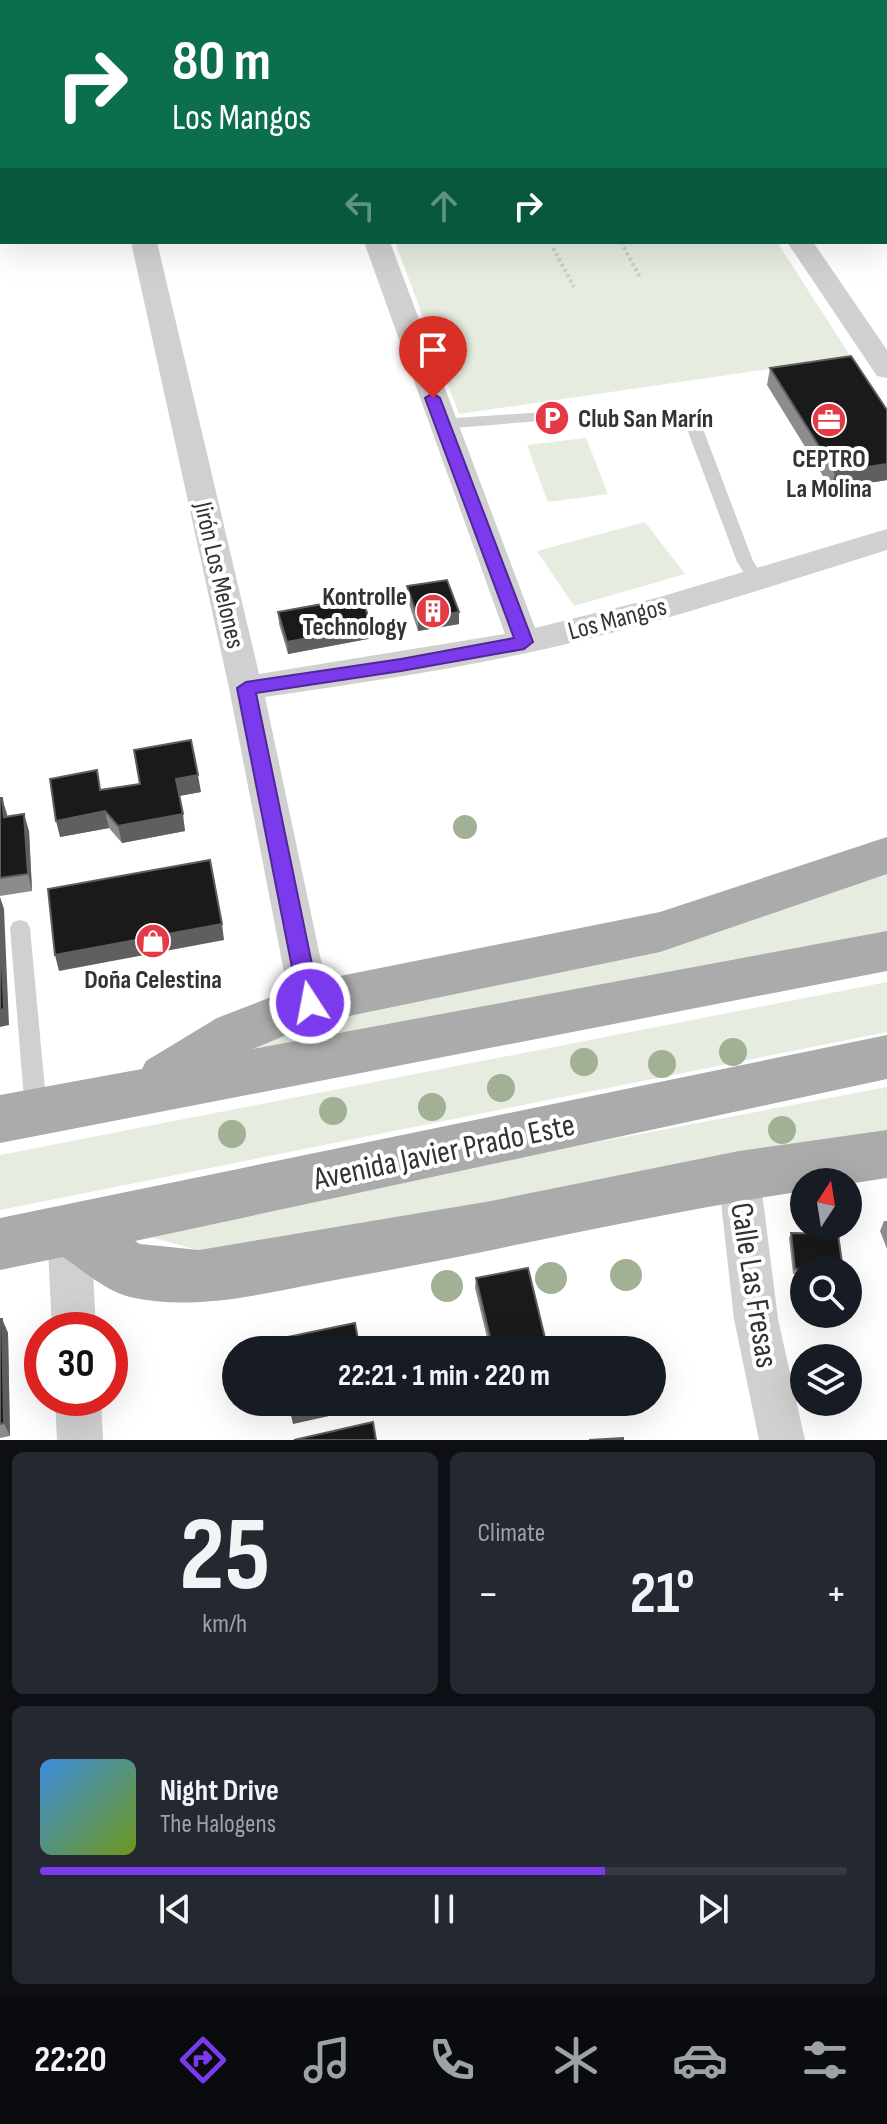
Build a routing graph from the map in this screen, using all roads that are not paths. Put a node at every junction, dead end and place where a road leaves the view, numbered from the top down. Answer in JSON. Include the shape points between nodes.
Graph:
{"nodes":[{"id":1,"x":144,"y":244,"type":"edge"},
{"id":2,"x":378,"y":244,"type":"edge"},
{"id":3,"x":802,"y":244,"type":"edge"},
{"id":4,"x":879,"y":344,"type":"edge"},
{"id":5,"x":887,"y":370,"type":"edge"},
{"id":6,"x":559,"y":416,"type":"dead end"},
{"id":7,"x":692,"y":421,"type":"dead end"},
{"id":8,"x":442,"y":424,"type":"junction"},
{"id":9,"x":887,"y":539,"type":"edge"},
{"id":10,"x":757,"y":579,"type":"junction"},
{"id":11,"x":524,"y":642,"type":"junction"},
{"id":12,"x":246,"y":688,"type":"junction"},
{"id":13,"x":887,"y":855,"type":"edge"},
{"id":14,"x":20,"y":928,"type":"dead end"},
{"id":15,"x":887,"y":951,"type":"edge"},
{"id":16,"x":310,"y":1003,"type":"junction"},
{"id":17,"x":887,"y":1057,"type":"edge"},
{"id":18,"x":142,"y":1090,"type":"junction"},
{"id":19,"x":18,"y":1115,"type":"edge"},
{"id":20,"x":887,"y":1154,"type":"edge"},
{"id":21,"x":739,"y":1176,"type":"junction"},
{"id":22,"x":69,"y":1229,"type":"junction"},
{"id":23,"x":0,"y":1244,"type":"edge"},
{"id":24,"x":73,"y":1312,"type":"edge"},
{"id":25,"x":79,"y":1416,"type":"edge"},
{"id":26,"x":80,"y":1440,"type":"edge"},
{"id":27,"x":782,"y":1440,"type":"edge"}],
"edges":[{"from":1,"to":12,"type":"street","name":"Jirón Los Melones"},
{"from":2,"to":8,"type":"street"},
{"from":3,"to":4,"type":"street"},
{"from":4,"to":5,"type":"street"},
{"from":6,"to":8,"type":"lane"},
{"from":7,"to":10,"type":"lane","via":[[745,562]]},
{"from":8,"to":11,"type":"street"},
{"from":9,"to":10,"type":"street","name":"Los Mangos"},
{"from":10,"to":11,"type":"street","name":"Los Mangos"},
{"from":11,"to":12,"type":"street","name":"Los Mangos"},
{"from":12,"to":16,"type":"street","name":"Jirón Los Melones"},
{"from":13,"to":16,"type":"main road","via":[[660,932]]},
{"from":14,"to":19,"type":"lane"},
{"from":15,"to":18,"type":"main road"},
{"from":16,"to":18,"type":"main road","via":[[235,1033]]},
{"from":17,"to":22,"type":"main road","name":"Avenida Javier Prado Este"},
{"from":18,"to":19,"type":"main road"},
{"from":20,"to":21,"type":"main road"},
{"from":21,"to":22,"type":"main road","via":[[491,1227],[199,1277],[130,1270]]},
{"from":21,"to":27,"type":"street","name":"Calle Las Fresas","via":[[756,1319]]},
{"from":22,"to":23,"type":"main road","name":"Avenida Javier Prado Este"},
{"from":22,"to":24,"type":"street"},
{"from":25,"to":26,"type":"street"}]}
